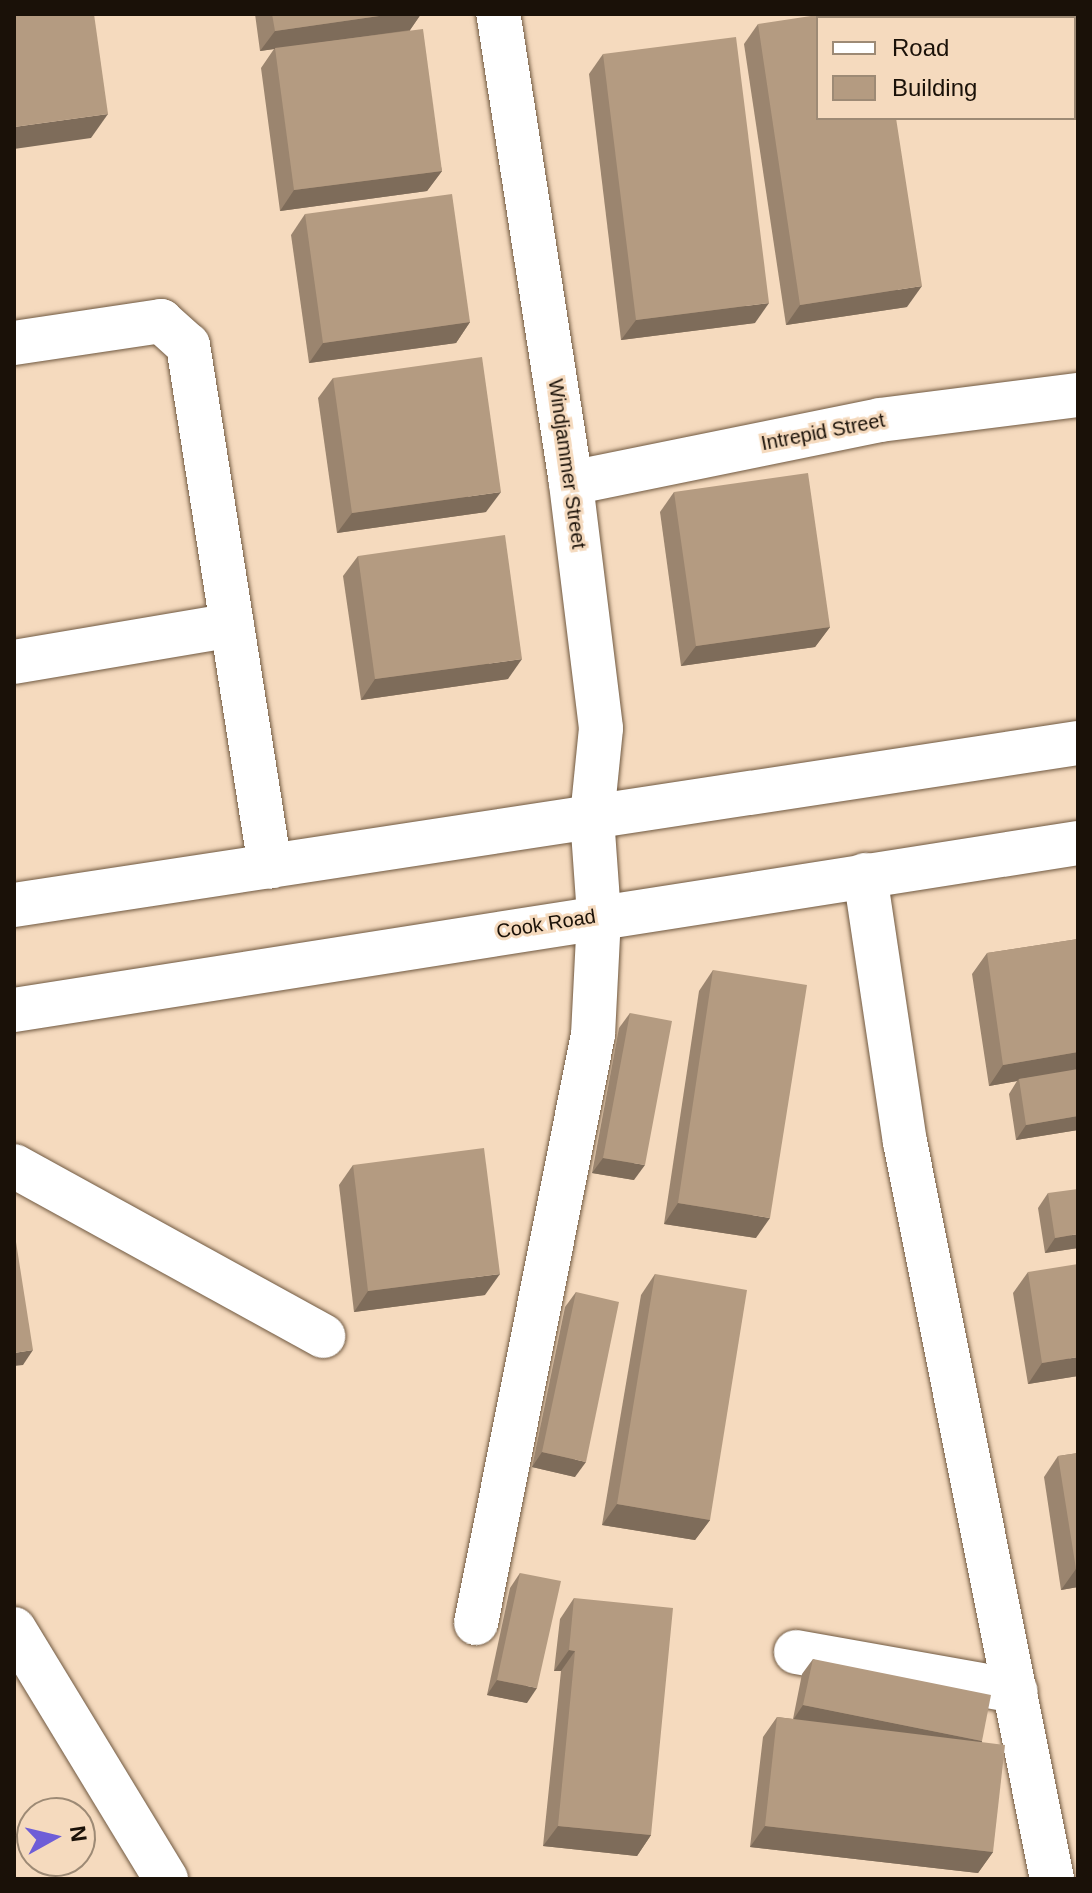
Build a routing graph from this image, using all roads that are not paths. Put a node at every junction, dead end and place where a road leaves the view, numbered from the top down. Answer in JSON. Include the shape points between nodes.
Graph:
{"nodes":[{"id":1,"x":498,"y":14,"type":"edge"},
{"id":2,"x":14,"y":343,"type":"edge"},
{"id":3,"x":1078,"y":395,"type":"edge"},
{"id":4,"x":571,"y":483,"type":"junction"},
{"id":5,"x":232,"y":625,"type":"junction"},
{"id":6,"x":14,"y":662,"type":"edge"},
{"id":7,"x":1078,"y":743,"type":"edge"},
{"id":8,"x":592,"y":817,"type":"junction"},
{"id":9,"x":1078,"y":843,"type":"edge"},
{"id":10,"x":270,"y":867,"type":"junction"},
{"id":11,"x":865,"y":875,"type":"junction"},
{"id":12,"x":14,"y":905,"type":"edge"},
{"id":13,"x":599,"y":915,"type":"junction"},
{"id":14,"x":14,"y":1010,"type":"edge"},
{"id":15,"x":14,"y":1166,"type":"edge"},
{"id":16,"x":323,"y":1336,"type":"dead end"},
{"id":17,"x":476,"y":1623,"type":"dead end"},
{"id":18,"x":14,"y":1629,"type":"edge"},
{"id":19,"x":796,"y":1652,"type":"dead end"},
{"id":20,"x":1016,"y":1691,"type":"junction"},
{"id":21,"x":166,"y":1879,"type":"edge"},
{"id":22,"x":1052,"y":1879,"type":"edge"}],
"edges":[{"from":1,"to":4,"type":"street","name":"Windjammer Street"},
{"from":2,"to":5,"type":"street","via":[[161,321],[188,345]]},
{"from":3,"to":4,"type":"street","name":"Intrepid Street","via":[[880,420]]},
{"from":4,"to":8,"type":"street","name":"Windjammer Street","via":[[601,728]]},
{"from":5,"to":6,"type":"street"},
{"from":5,"to":10,"type":"street"},
{"from":7,"to":8,"type":"street"},
{"from":8,"to":10,"type":"street"},
{"from":8,"to":13,"type":"street","name":"Windjammer Street"},
{"from":9,"to":11,"type":"street","name":"Cook Road"},
{"from":10,"to":12,"type":"street"},
{"from":11,"to":13,"type":"street","name":"Cook Road"},
{"from":11,"to":20,"type":"street","via":[[905,1142]]},
{"from":13,"to":14,"type":"street","name":"Cook Road"},
{"from":13,"to":17,"type":"street","name":"Windjammer Street","via":[[593,1035]]},
{"from":15,"to":16,"type":"street"},
{"from":18,"to":21,"type":"street"},
{"from":19,"to":20,"type":"street"},
{"from":20,"to":22,"type":"street"}]}
